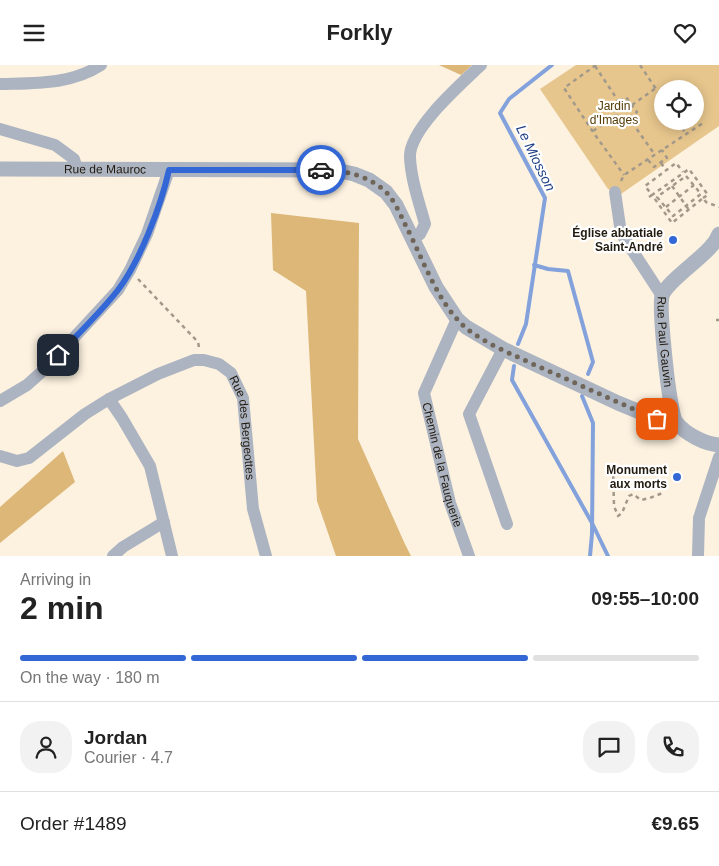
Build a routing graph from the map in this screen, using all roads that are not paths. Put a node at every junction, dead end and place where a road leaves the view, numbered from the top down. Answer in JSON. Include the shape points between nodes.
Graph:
{"nodes":[{"id":1,"x":101,"y":65,"type":"edge"},
{"id":2,"x":481,"y":65,"type":"edge"},
{"id":3,"x":0,"y":84,"type":"edge"},
{"id":4,"x":0,"y":129,"type":"edge"},
{"id":5,"x":0,"y":169,"type":"edge"},
{"id":6,"x":77,"y":169,"type":"junction"},
{"id":7,"x":169,"y":170,"type":"junction"},
{"id":8,"x":615,"y":191,"type":"road end"},
{"id":9,"x":413,"y":239,"type":"junction"},
{"id":10,"x":717,"y":245,"type":"edge"},
{"id":11,"x":662,"y":296,"type":"junction"},
{"id":12,"x":456,"y":319,"type":"junction"},
{"id":13,"x":503,"y":349,"type":"junction"},
{"id":14,"x":109,"y":399,"type":"junction"},
{"id":15,"x":0,"y":401,"type":"edge"},
{"id":16,"x":675,"y":421,"type":"junction"},
{"id":17,"x":719,"y":445,"type":"edge"},
{"id":18,"x":0,"y":456,"type":"edge"},
{"id":19,"x":719,"y":457,"type":"edge"},
{"id":20,"x":164,"y":521,"type":"junction"},
{"id":21,"x":507,"y":524,"type":"dead end"},
{"id":22,"x":113,"y":556,"type":"edge"},
{"id":23,"x":172,"y":556,"type":"edge"},
{"id":24,"x":266,"y":556,"type":"edge"},
{"id":25,"x":469,"y":556,"type":"edge"},
{"id":26,"x":698,"y":556,"type":"edge"}],
"edges":[{"from":1,"to":3,"type":"street","via":[[79,77],[55,83]]},
{"from":2,"to":9,"type":"street","via":[[418,132],[412,144],[410,156],[415,188],[425,224]]},
{"from":4,"to":6,"type":"street","via":[[55,145],[74,159]]},
{"from":5,"to":6,"type":"street","name":"Rue de Mauroc"},
{"from":6,"to":7,"type":"street","name":"Rue de Mauroc"},
{"from":7,"to":9,"type":"street","name":"Rue de Mauroc","via":[[335,170],[354,174],[386,192]]},
{"from":7,"to":15,"type":"street","via":[[148,234],[118,290],[46,368],[27,385]]},
{"from":8,"to":11,"type":"street","via":[[622,233]]},
{"from":9,"to":12,"type":"street","name":"Rue de Mauroc"},
{"from":10,"to":11,"type":"street","name":"Rue Paul Gauvin","via":[[670,285]]},
{"from":11,"to":16,"type":"street","name":"Rue Paul Gauvin","via":[[666,370]]},
{"from":12,"to":13,"type":"street","name":"Rue de Mauroc"},
{"from":12,"to":25,"type":"street","name":"Chemin de la Fauquerie","via":[[424,393],[450,503]]},
{"from":13,"to":16,"type":"street","name":"Rue de Mauroc","via":[[626,407],[657,419]]},
{"from":13,"to":21,"type":"street","via":[[470,414]]},
{"from":14,"to":18,"type":"street","via":[[29,458],[17,461]]},
{"from":14,"to":20,"type":"street","via":[[150,465]]},
{"from":14,"to":24,"type":"street","name":"Rue des Bergeottes","via":[[185,362],[204,360],[231,373],[243,398],[253,509]]},
{"from":16,"to":17,"type":"street","via":[[689,434]]},
{"from":19,"to":26,"type":"street","via":[[699,518]]},
{"from":20,"to":22,"type":"street"},
{"from":20,"to":23,"type":"street"}]}
